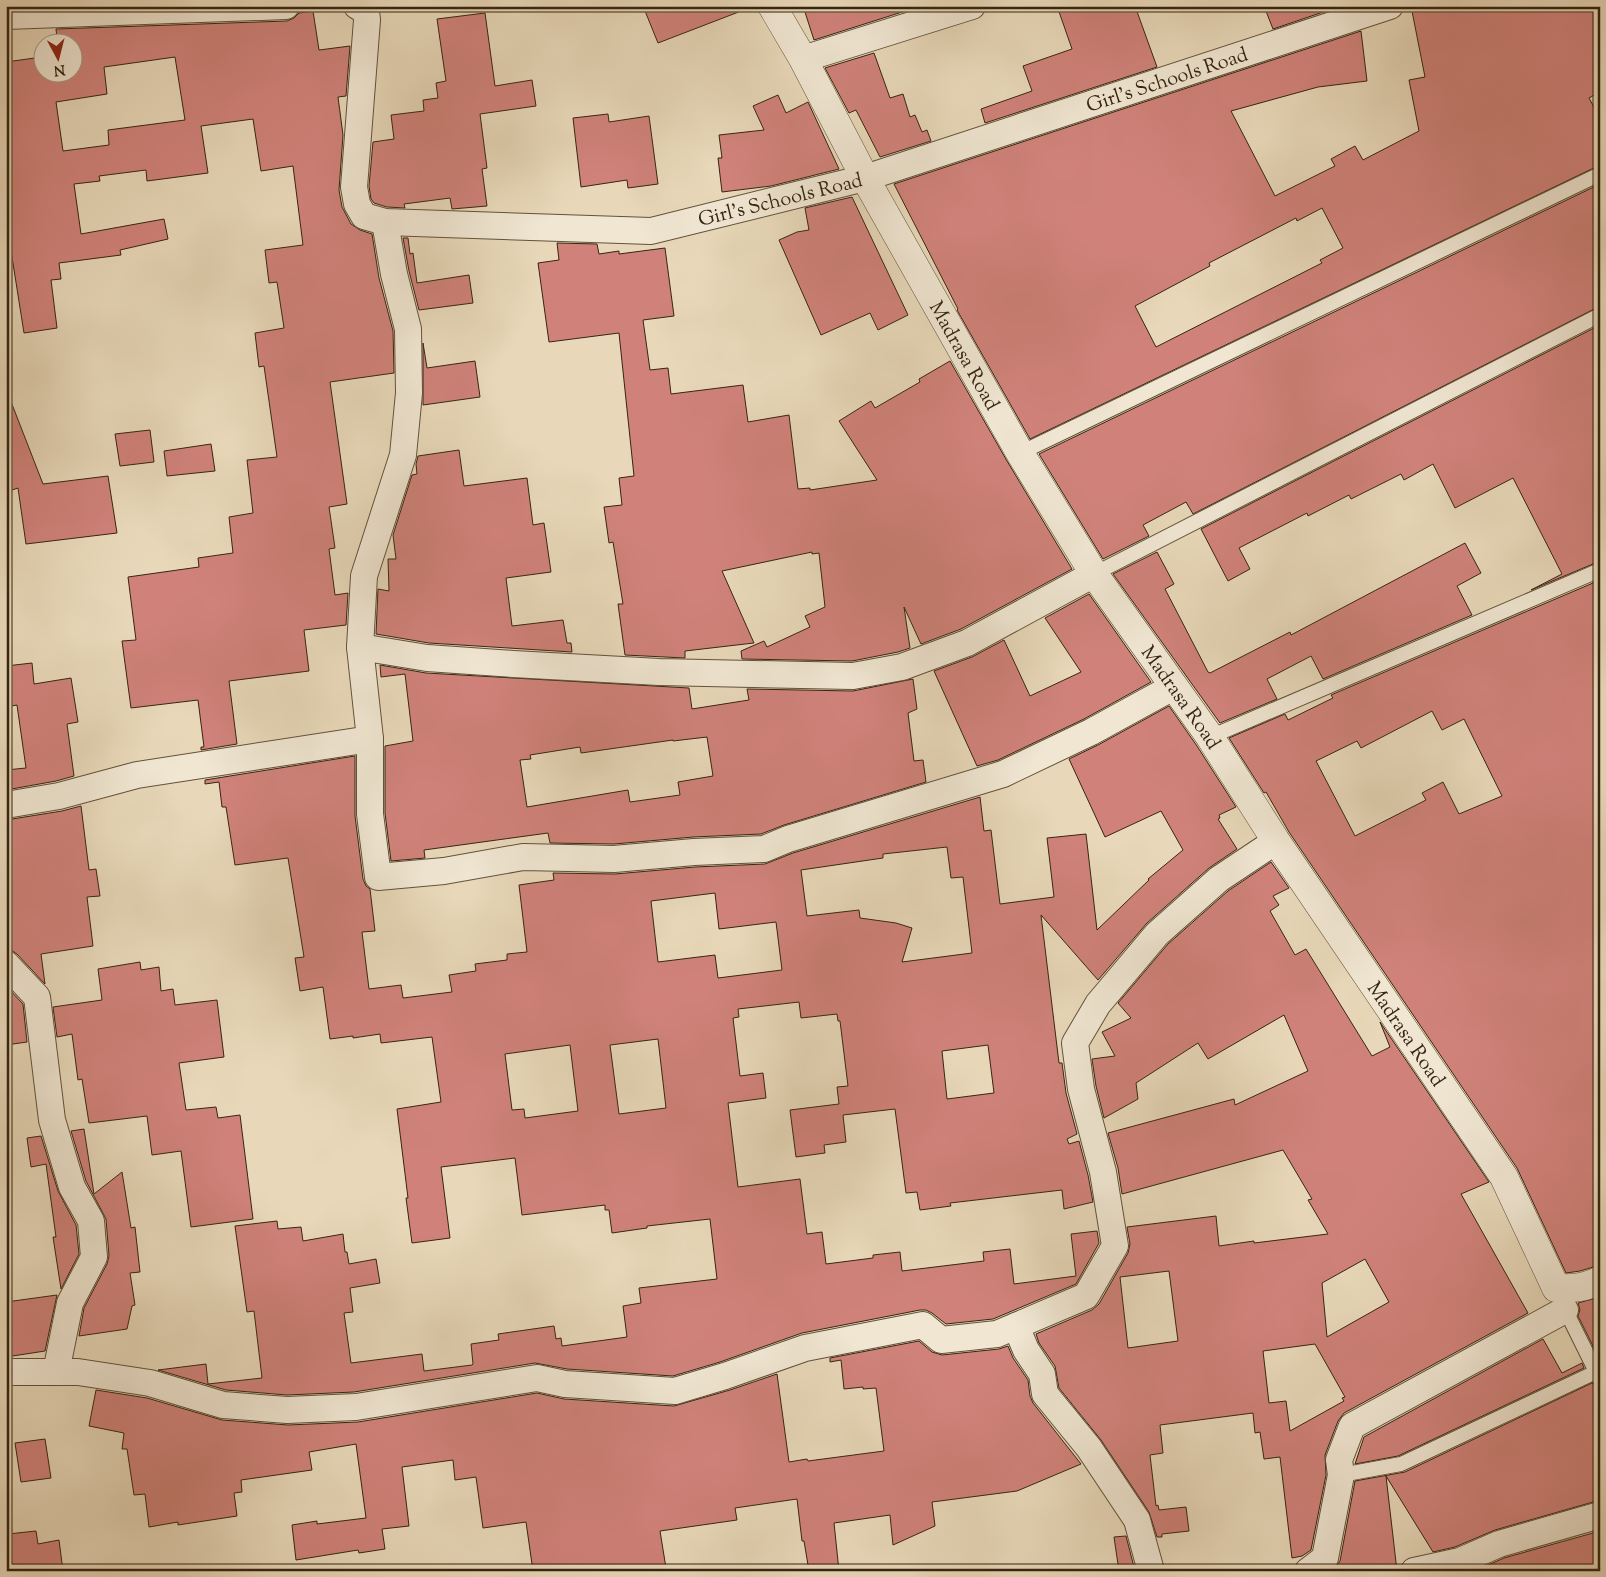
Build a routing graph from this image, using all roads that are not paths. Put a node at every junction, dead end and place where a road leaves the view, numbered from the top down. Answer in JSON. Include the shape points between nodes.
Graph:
{"nodes":[{"id":1,"x":286,"y":6,"type":"edge"},
{"id":2,"x":357,"y":6,"type":"edge"},
{"id":3,"x":772,"y":6,"type":"edge"},
{"id":4,"x":972,"y":6,"type":"edge"},
{"id":5,"x":1390,"y":6,"type":"edge"},
{"id":6,"x":6,"y":16,"type":"edge"},
{"id":7,"x":803,"y":59,"type":"junction"},
{"id":8,"x":1600,"y":174,"type":"edge"},
{"id":9,"x":866,"y":178,"type":"junction"},
{"id":10,"x":385,"y":222,"type":"junction"},
{"id":11,"x":1600,"y":315,"type":"edge"},
{"id":12,"x":1020,"y":453,"type":"junction"},
{"id":13,"x":1600,"y":570,"type":"edge"},
{"id":14,"x":1094,"y":574,"type":"junction"},
{"id":15,"x":360,"y":648,"type":"junction"},
{"id":16,"x":1173,"y":687,"type":"junction"},
{"id":17,"x":1210,"y":737,"type":"junction"},
{"id":18,"x":370,"y":739,"type":"junction"},
{"id":19,"x":6,"y":805,"type":"edge"},
{"id":20,"x":1276,"y":841,"type":"junction"},
{"id":21,"x":6,"y":964,"type":"edge"},
{"id":22,"x":1600,"y":1280,"type":"edge"},
{"id":23,"x":1560,"y":1299,"type":"junction"},
{"id":24,"x":1016,"y":1326,"type":"junction"},
{"id":25,"x":6,"y":1372,"type":"edge"},
{"id":26,"x":56,"y":1372,"type":"junction"},
{"id":27,"x":1598,"y":1374,"type":"edge"},
{"id":28,"x":1341,"y":1475,"type":"junction"},
{"id":29,"x":1600,"y":1515,"type":"edge"},
{"id":30,"x":1151,"y":1571,"type":"edge"},
{"id":31,"x":1308,"y":1571,"type":"edge"},
{"id":32,"x":1414,"y":1571,"type":"edge"}],
"edges":[{"from":1,"to":6,"type":"street"},
{"from":2,"to":10,"type":"street","name":"Girl's Schools Road","via":[[366,11],[367,20],[354,187],[357,204],[364,216]]},
{"from":3,"to":7,"type":"street","name":"Madrasa Road"},
{"from":4,"to":7,"type":"street"},
{"from":5,"to":9,"type":"street","name":"Girl's Schools Road"},
{"from":7,"to":9,"type":"street","name":"Madrasa Road"},
{"from":8,"to":12,"type":"lane"},
{"from":9,"to":10,"type":"street","name":"Girl's Schools Road","via":[[651,231]]},
{"from":9,"to":12,"type":"street","name":"Madrasa Road"},
{"from":10,"to":15,"type":"street","via":[[408,329],[409,393],[402,455],[364,576]]},
{"from":11,"to":14,"type":"lane"},
{"from":12,"to":14,"type":"street","name":"Madrasa Road"},
{"from":13,"to":17,"type":"lane"},
{"from":14,"to":15,"type":"street","via":[[967,642],[902,668],[853,676],[550,667],[427,658]]},
{"from":14,"to":16,"type":"street","name":"Madrasa Road"},
{"from":15,"to":18,"type":"street"},
{"from":16,"to":17,"type":"street","name":"Madrasa Road"},
{"from":16,"to":18,"type":"street","via":[[1092,732],[1003,774],[764,849],[614,859],[523,856],[444,871],[378,877],[370,814]]},
{"from":17,"to":20,"type":"street","name":"Madrasa Road"},
{"from":18,"to":19,"type":"street","via":[[137,775],[59,796]]},
{"from":20,"to":23,"type":"street","name":"Madrasa Road","via":[[1504,1177]]},
{"from":20,"to":24,"type":"street","via":[[1219,879],[1157,934],[1098,1004],[1076,1044],[1081,1089],[1102,1172],[1115,1246],[1086,1296]]},
{"from":21,"to":26,"type":"street","via":[[37,997],[52,1120],[72,1187],[91,1221],[94,1257],[70,1303]]},
{"from":22,"to":23,"type":"street","via":[[1572,1290]]},
{"from":23,"to":27,"type":"lane","name":"Madrasa Road"},
{"from":23,"to":28,"type":"street","via":[[1352,1426],[1339,1460]]},
{"from":24,"to":26,"type":"street","via":[[997,1334],[941,1340],[923,1325],[805,1348],[675,1391],[565,1384],[537,1378],[356,1407],[287,1410],[223,1405],[150,1383],[78,1372]]},
{"from":24,"to":30,"type":"street","via":[[1026,1350],[1042,1374],[1046,1394],[1089,1448],[1137,1520]]},
{"from":25,"to":26,"type":"street"},
{"from":27,"to":28,"type":"lane","via":[[1402,1464]]},
{"from":28,"to":31,"type":"street","via":[[1325,1558]]},
{"from":29,"to":32,"type":"street","via":[[1498,1544],[1460,1561]]}]}
